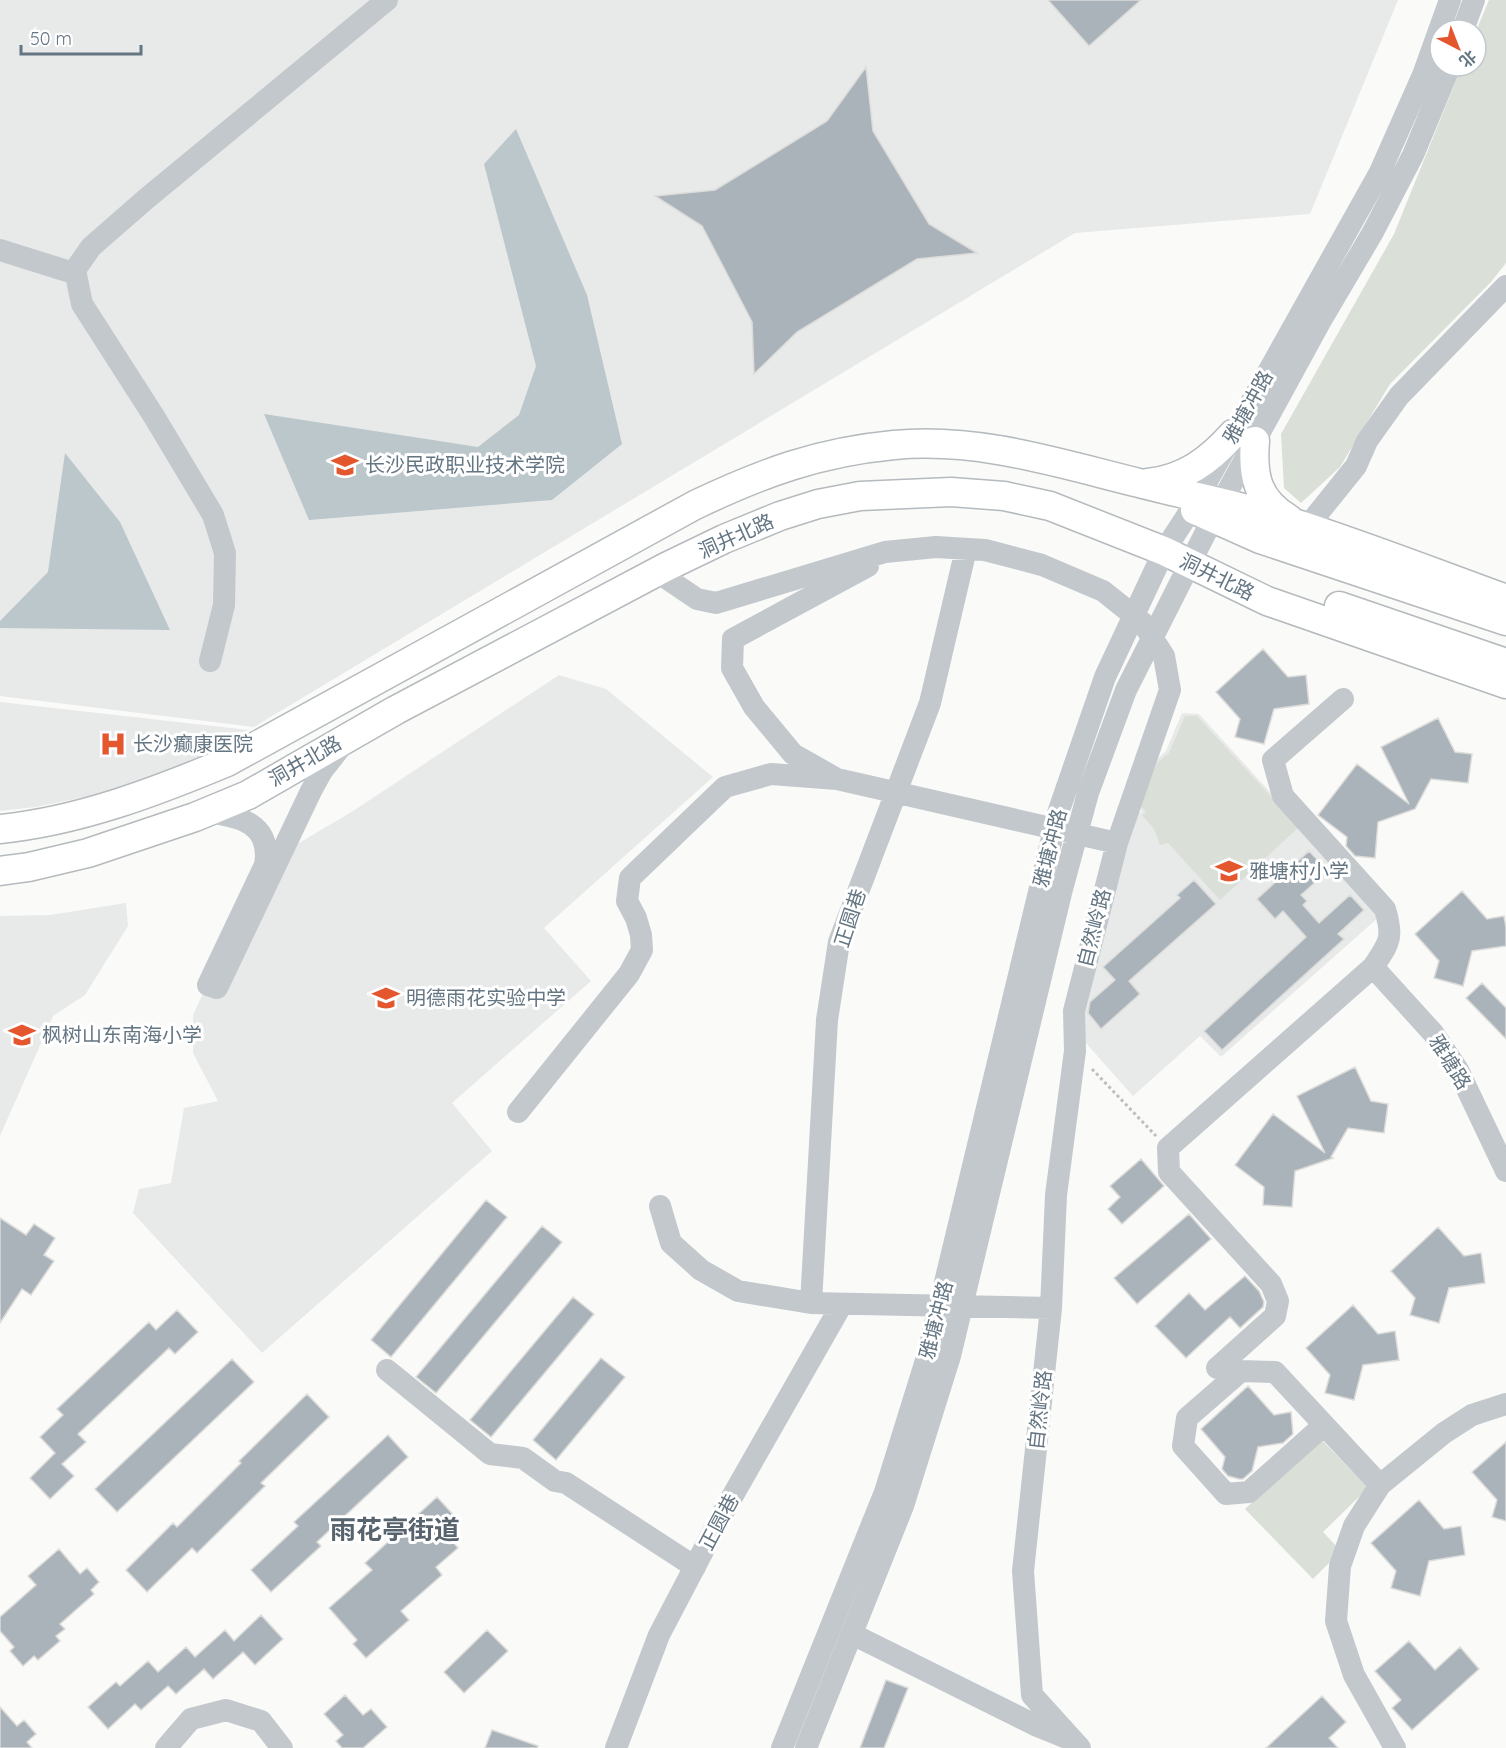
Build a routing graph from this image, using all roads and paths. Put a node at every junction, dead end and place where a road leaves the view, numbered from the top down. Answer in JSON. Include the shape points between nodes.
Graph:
{"nodes":[{"id":1,"x":387,"y":0,"type":"edge"},
{"id":2,"x":1450,"y":0,"type":"edge"},
{"id":3,"x":1474,"y":0,"type":"edge"},
{"id":4,"x":1467,"y":18,"type":"edge"},
{"id":5,"x":1445,"y":78,"type":"edge"},
{"id":6,"x":0,"y":250,"type":"edge"},
{"id":7,"x":67,"y":271,"type":"dead end"},
{"id":8,"x":1506,"y":286,"type":"edge"},
{"id":9,"x":1244,"y":438,"type":"junction"},
{"id":10,"x":1139,"y":484,"type":"junction"},
{"id":11,"x":1206,"y":507,"type":"junction"},
{"id":12,"x":1303,"y":526,"type":"junction"},
{"id":13,"x":964,"y":557,"type":"junction"},
{"id":14,"x":1177,"y":557,"type":"junction"},
{"id":15,"x":657,"y":572,"type":"junction"},
{"id":16,"x":1229,"y":582,"type":"junction"},
{"id":17,"x":1506,"y":598,"type":"edge"},
{"id":18,"x":1134,"y":616,"type":"junction"},
{"id":19,"x":1506,"y":621,"type":"edge"},
{"id":20,"x":1152,"y":637,"type":"junction"},
{"id":21,"x":210,"y":661,"type":"dead end"},
{"id":22,"x":1506,"y":663,"type":"edge"},
{"id":23,"x":1506,"y":684,"type":"edge"},
{"id":24,"x":1342,"y":699,"type":"dead end"},
{"id":25,"x":359,"y":730,"type":"junction"},
{"id":26,"x":837,"y":779,"type":"junction"},
{"id":27,"x":895,"y":792,"type":"junction"},
{"id":28,"x":207,"y":812,"type":"junction"},
{"id":29,"x":0,"y":829,"type":"edge"},
{"id":30,"x":1054,"y":829,"type":"junction"},
{"id":31,"x":1077,"y":834,"type":"junction"},
{"id":32,"x":1117,"y":843,"type":"junction"},
{"id":33,"x":0,"y":871,"type":"edge"},
{"id":34,"x":1373,"y":967,"type":"junction"},
{"id":35,"x":1075,"y":1051,"type":"junction"},
{"id":36,"x":518,"y":1112,"type":"dead end"},
{"id":37,"x":1167,"y":1148,"type":"junction"},
{"id":38,"x":1506,"y":1171,"type":"edge"},
{"id":39,"x":660,"y":1206,"type":"dead end"},
{"id":40,"x":811,"y":1303,"type":"junction"},
{"id":41,"x":842,"y":1304,"type":"junction"},
{"id":42,"x":939,"y":1306,"type":"junction"},
{"id":43,"x":962,"y":1306,"type":"junction"},
{"id":44,"x":1051,"y":1308,"type":"junction"},
{"id":45,"x":1216,"y":1368,"type":"dead end"},
{"id":46,"x":387,"y":1370,"type":"dead end"},
{"id":47,"x":1506,"y":1404,"type":"edge"},
{"id":48,"x":1324,"y":1425,"type":"junction"},
{"id":49,"x":1380,"y":1485,"type":"junction"},
{"id":50,"x":695,"y":1567,"type":"junction"},
{"id":51,"x":852,"y":1634,"type":"junction"},
{"id":52,"x":1075,"y":1744,"type":"edge"},
{"id":53,"x":166,"y":1748,"type":"edge"},
{"id":54,"x":282,"y":1748,"type":"edge"},
{"id":55,"x":616,"y":1748,"type":"edge"},
{"id":56,"x":782,"y":1748,"type":"edge"},
{"id":57,"x":806,"y":1748,"type":"edge"},
{"id":58,"x":1395,"y":1748,"type":"edge"}],
"edges":[{"from":1,"to":21,"type":"street","via":[[146,199],[91,247],[75,270],[82,304],[213,514],[225,563],[224,605]]},
{"from":2,"to":9,"type":"street","name":"雅塘冲路","via":[[1423,75],[1380,172]]},
{"from":3,"to":4,"type":"street"},
{"from":5,"to":9,"type":"street","name":"雅塘冲路","via":[[1393,193]]},
{"from":6,"to":7,"type":"street"},
{"from":8,"to":12,"type":"street","via":[[1399,396],[1367,441],[1356,466]]},
{"from":9,"to":10,"type":"main road","via":[[1190,471],[1163,481]]},
{"from":9,"to":11,"type":"street","name":"雅塘冲路"},
{"from":9,"to":12,"type":"main road","via":[[1260,490],[1269,504]]},
{"from":10,"to":11,"type":"main road","name":"洞井北路"},
{"from":10,"to":29,"type":"main road","name":"洞井北路","via":[[1032,456],[958,444],[895,445],[794,464],[695,505],[227,762],[106,807]]},
{"from":11,"to":12,"type":"main road","name":"洞井北路"},
{"from":11,"to":14,"type":"street","name":"雅塘冲路"},
{"from":11,"to":19,"type":"main road","via":[[1260,539]]},
{"from":12,"to":17,"type":"main road","name":"洞井北路"},
{"from":13,"to":15,"type":"street","name":"自然岭路","via":[[936,547],[885,552],[716,603],[697,599]]},
{"from":13,"to":18,"type":"street","name":"自然岭路","via":[[985,550],[1042,565],[1103,591]]},
{"from":13,"to":26,"type":"street","via":[[883,558],[733,639],[732,669],[754,707],[793,754]]},
{"from":13,"to":27,"type":"street","name":"正圆巷","via":[[930,703]]},
{"from":14,"to":15,"type":"main road","name":"洞井北路","via":[[1050,506],[1004,496],[951,492],[860,496],[818,504],[724,539]]},
{"from":14,"to":16,"type":"main road","name":"洞井北路"},
{"from":14,"to":18,"type":"street","name":"雅塘冲路"},
{"from":14,"to":20,"type":"street","name":"雅塘冲路"},
{"from":15,"to":25,"type":"main road","name":"洞井北路"},
{"from":16,"to":22,"type":"main road","via":[[1318,600]]},
{"from":16,"to":23,"type":"main road","name":"洞井北路","via":[[1267,601]]},
{"from":18,"to":20,"type":"street","name":"自然岭路"},
{"from":18,"to":30,"type":"street","name":"雅塘冲路","via":[[1105,677]]},
{"from":20,"to":31,"type":"street","name":"雅塘冲路","via":[[1126,690]]},
{"from":20,"to":32,"type":"street","name":"自然岭路","via":[[1164,656],[1170,690]]},
{"from":24,"to":34,"type":"street","via":[[1273,760],[1283,796],[1385,909],[1389,944]]},
{"from":25,"to":28,"type":"main road","name":"洞井北路","via":[[248,795]]},
{"from":25,"to":28,"type":"street","via":[[322,771],[217,988],[208,985],[267,854],[261,834],[246,820]]},
{"from":26,"to":27,"type":"street"},
{"from":26,"to":36,"type":"street","via":[[771,774],[725,787],[630,878],[627,901],[636,918],[642,950],[629,974]]},
{"from":27,"to":30,"type":"street"},
{"from":27,"to":40,"type":"street","name":"正圆巷","via":[[839,942],[827,1020]]},
{"from":28,"to":33,"type":"main road","name":"洞井北路","via":[[88,853]]},
{"from":30,"to":31,"type":"street"},
{"from":30,"to":42,"type":"street","name":"雅塘冲路"},
{"from":31,"to":32,"type":"street"},
{"from":31,"to":43,"type":"street","name":"雅塘冲路"},
{"from":32,"to":35,"type":"street","name":"自然岭路","via":[[1074,1011]]},
{"from":34,"to":37,"type":"street"},
{"from":34,"to":38,"type":"street","name":"雅塘路","via":[[1432,1033],[1458,1070]]},
{"from":35,"to":37,"type":"path"},
{"from":35,"to":44,"type":"street","name":"自然岭路","via":[[1056,1195]]},
{"from":37,"to":45,"type":"street","via":[[1169,1172],[1271,1284],[1278,1301],[1275,1316]]},
{"from":39,"to":40,"type":"street","via":[[670,1244],[701,1269],[738,1291]]},
{"from":40,"to":41,"type":"street"},
{"from":41,"to":42,"type":"street"},
{"from":41,"to":50,"type":"street","name":"正圆巷"},
{"from":42,"to":43,"type":"street"},
{"from":42,"to":56,"type":"street","name":"雅塘冲路","via":[[885,1492]]},
{"from":43,"to":44,"type":"street"},
{"from":43,"to":51,"type":"street","name":"雅塘冲路","via":[[947,1368],[903,1506]]},
{"from":44,"to":52,"type":"street","name":"自然岭路","via":[[1023,1571],[1032,1695]]},
{"from":46,"to":50,"type":"street","via":[[490,1454],[523,1458]]},
{"from":47,"to":49,"type":"street","via":[[1472,1415],[1444,1433]]},
{"from":48,"to":48,"type":"street","via":[[1275,1372],[1241,1371],[1187,1418],[1183,1446],[1226,1494],[1249,1492]]},
{"from":48,"to":49,"type":"street"},
{"from":49,"to":58,"type":"street","via":[[1354,1526],[1340,1566],[1336,1621],[1354,1675]]},
{"from":50,"to":55,"type":"street","name":"正圆巷","via":[[659,1635]]},
{"from":51,"to":52,"type":"street"},
{"from":51,"to":57,"type":"street","name":"雅塘冲路"},
{"from":53,"to":54,"type":"street","via":[[191,1719],[226,1710],[261,1721]]}]}
